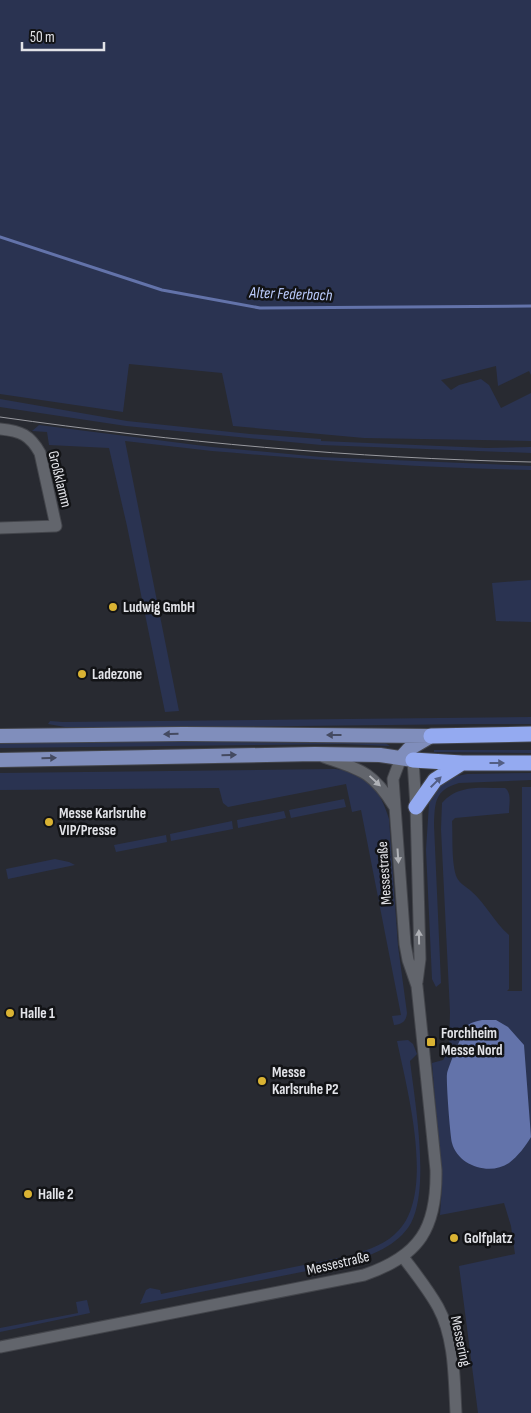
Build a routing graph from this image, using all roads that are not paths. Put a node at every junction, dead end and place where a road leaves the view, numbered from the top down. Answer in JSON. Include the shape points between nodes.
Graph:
{"nodes":[{"id":1,"x":0,"y":429,"type":"edge"},
{"id":2,"x":0,"y":528,"type":"edge"},
{"id":3,"x":531,"y":734,"type":"edge"},
{"id":4,"x":382,"y":735,"type":"junction"},
{"id":5,"x":0,"y":736,"type":"edge"},
{"id":6,"x":432,"y":736,"type":"junction"},
{"id":7,"x":315,"y":754,"type":"junction"},
{"id":8,"x":408,"y":756,"type":"junction"},
{"id":9,"x":0,"y":760,"type":"edge"},
{"id":10,"x":462,"y":763,"type":"junction"},
{"id":11,"x":531,"y":763,"type":"edge"},
{"id":12,"x":416,"y":807,"type":"junction"},
{"id":13,"x":395,"y":808,"type":"junction"},
{"id":14,"x":416,"y":986,"type":"junction"},
{"id":15,"x":403,"y":1257,"type":"junction"},
{"id":16,"x":0,"y":1347,"type":"edge"},
{"id":17,"x":456,"y":1413,"type":"edge"}],
"edges":[{"from":1,"to":2,"type":"street","name":"Großklamm","via":[[20,432],[34,442],[44,464],[56,526]]},
{"from":3,"to":6,"type":"highway"},
{"from":4,"to":5,"type":"main road","one_way":true},
{"from":4,"to":6,"type":"main road"},
{"from":4,"to":8,"type":"main road","via":[[401,742]]},
{"from":6,"to":8,"type":"main road"},
{"from":7,"to":8,"type":"main road"},
{"from":9,"to":7,"type":"main road","one_way":true},
{"from":7,"to":13,"type":"street","one_way":true,"via":[[366,773],[383,789]]},
{"from":8,"to":10,"type":"highway"},
{"from":8,"to":12,"type":"street","name":"Messestraße"},
{"from":8,"to":13,"type":"street","name":"Messestraße","via":[[393,779]]},
{"from":10,"to":11,"type":"highway","one_way":true},
{"from":12,"to":10,"type":"highway","one_way":true,"via":[[436,780]]},
{"from":14,"to":12,"type":"street","name":"Messestraße","one_way":true,"via":[[420,958]]},
{"from":13,"to":14,"type":"street","name":"Messestraße","one_way":true,"via":[[405,944]]},
{"from":14,"to":15,"type":"street","name":"Messestraße","via":[[436,1195],[428,1225],[416,1245]]},
{"from":15,"to":16,"type":"street","name":"Messestraße","via":[[364,1275]]},
{"from":15,"to":17,"type":"street","name":"Messering","via":[[438,1307],[444,1322],[453,1369]]}]}
